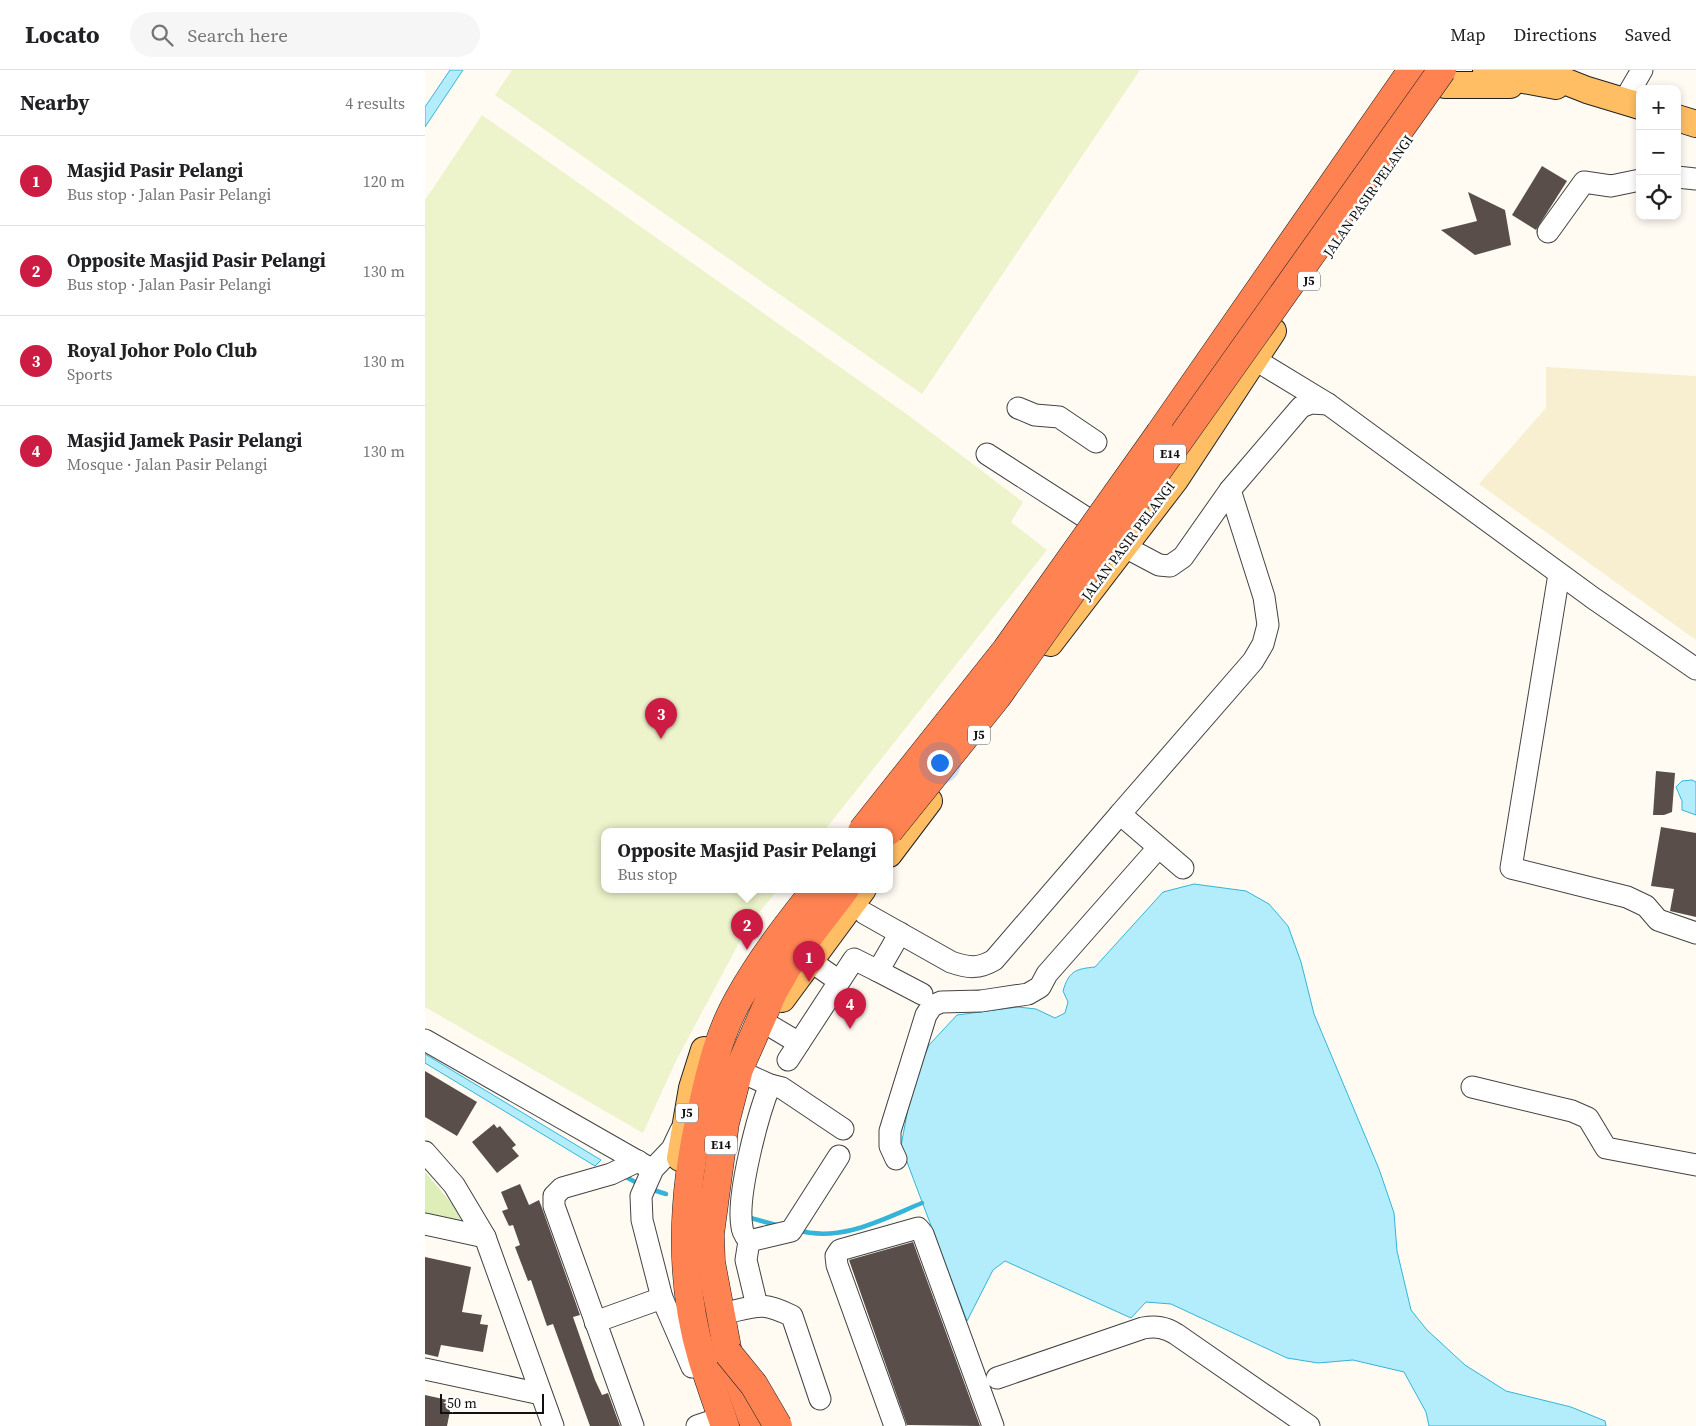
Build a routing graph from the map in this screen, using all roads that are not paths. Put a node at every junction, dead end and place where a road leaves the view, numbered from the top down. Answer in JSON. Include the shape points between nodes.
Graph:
{"nodes":[{"id":1,"x":1407,"y":70,"type":"edge"},
{"id":2,"x":1412,"y":70,"type":"edge"},
{"id":3,"x":1486,"y":70,"type":"edge"},
{"id":4,"x":1636,"y":72,"type":"edge"},
{"id":5,"x":1447,"y":75,"type":"edge"},
{"id":6,"x":1536,"y":77,"type":"edge"},
{"id":7,"x":1632,"y":103,"type":"edge"},
{"id":8,"x":1681,"y":119,"type":"edge"},
{"id":9,"x":1696,"y":124,"type":"edge"},
{"id":10,"x":1681,"y":178,"type":"edge"},
{"id":11,"x":1696,"y":179,"type":"edge"},
{"id":12,"x":1636,"y":181,"type":"edge"},
{"id":13,"x":1548,"y":232,"type":"dead end"},
{"id":14,"x":1254,"y":359,"type":"junction"},
{"id":15,"x":1328,"y":404,"type":"junction"},
{"id":16,"x":1018,"y":408,"type":"dead end"},
{"id":17,"x":1096,"y":442,"type":"dead end"},
{"id":18,"x":987,"y":454,"type":"dead end"},
{"id":19,"x":1230,"y":490,"type":"junction"},
{"id":20,"x":1088,"y":519,"type":"junction"},
{"id":21,"x":1125,"y":547,"type":"junction"},
{"id":22,"x":1559,"y":574,"type":"junction"},
{"id":23,"x":1696,"y":669,"type":"edge"},
{"id":24,"x":1120,"y":814,"type":"junction"},
{"id":25,"x":849,"y":828,"type":"edge"},
{"id":26,"x":864,"y":828,"type":"edge"},
{"id":27,"x":891,"y":828,"type":"edge"},
{"id":28,"x":1158,"y":848,"type":"junction"},
{"id":29,"x":893,"y":849,"type":"edge"},
{"id":30,"x":1183,"y":868,"type":"dead end"},
{"id":31,"x":800,"y":893,"type":"edge"},
{"id":32,"x":813,"y":893,"type":"edge"},
{"id":33,"x":842,"y":893,"type":"edge"},
{"id":34,"x":864,"y":901,"type":"edge"},
{"id":35,"x":901,"y":933,"type":"junction"},
{"id":36,"x":1696,"y":933,"type":"edge"},
{"id":37,"x":809,"y":960,"type":"junction"},
{"id":38,"x":878,"y":971,"type":"junction"},
{"id":39,"x":839,"y":981,"type":"junction"},
{"id":40,"x":922,"y":994,"type":"dead end"},
{"id":41,"x":767,"y":1024,"type":"junction"},
{"id":42,"x":425,"y":1040,"type":"edge"},
{"id":43,"x":759,"y":1080,"type":"junction"},
{"id":44,"x":1472,"y":1087,"type":"dead end"},
{"id":45,"x":685,"y":1121,"type":"junction"},
{"id":46,"x":843,"y":1129,"type":"dead end"},
{"id":47,"x":425,"y":1152,"type":"edge"},
{"id":48,"x":839,"y":1156,"type":"dead end"},
{"id":49,"x":896,"y":1159,"type":"dead end"},
{"id":50,"x":645,"y":1165,"type":"junction"},
{"id":51,"x":1696,"y":1165,"type":"edge"},
{"id":52,"x":425,"y":1224,"type":"edge"},
{"id":53,"x":485,"y":1237,"type":"junction"},
{"id":54,"x":749,"y":1241,"type":"junction"},
{"id":55,"x":661,"y":1298,"type":"junction"},
{"id":56,"x":757,"y":1306,"type":"junction"},
{"id":57,"x":730,"y":1312,"type":"junction"},
{"id":58,"x":595,"y":1322,"type":"junction"},
{"id":59,"x":728,"y":1353,"type":"junction"},
{"id":60,"x":692,"y":1368,"type":"junction"},
{"id":61,"x":425,"y":1369,"type":"edge"},
{"id":62,"x":997,"y":1378,"type":"dead end"},
{"id":63,"x":541,"y":1394,"type":"junction"},
{"id":64,"x":821,"y":1400,"type":"dead end"},
{"id":65,"x":711,"y":1425,"type":"edge"},
{"id":66,"x":893,"y":1425,"type":"edge"},
{"id":67,"x":553,"y":1426,"type":"edge"},
{"id":68,"x":633,"y":1426,"type":"edge"},
{"id":69,"x":755,"y":1426,"type":"edge"},
{"id":70,"x":764,"y":1426,"type":"edge"},
{"id":71,"x":777,"y":1426,"type":"edge"},
{"id":72,"x":993,"y":1426,"type":"edge"},
{"id":73,"x":1309,"y":1426,"type":"edge"}],
"edges":[{"from":1,"to":20,"type":"main road"},
{"from":2,"to":26,"type":"highway","number":"E14","bridge":true,"via":[[1006,650]]},
{"from":3,"to":6,"type":"main road","via":[[1502,76]]},
{"from":4,"to":7,"type":"street"},
{"from":5,"to":6,"type":"main road","via":[[1509,85]]},
{"from":5,"to":14,"type":"main road","name":"JALAN PASIR PELANGI","number":"J5"},
{"from":5,"to":27,"type":"highway","number":"E14","bridge":true,"via":[[997,697]]},
{"from":6,"to":7,"type":"main road"},
{"from":8,"to":9,"type":"main road"},
{"from":10,"to":11,"type":"street"},
{"from":12,"to":13,"type":"street","via":[[1611,186],[1584,182]]},
{"from":14,"to":15,"type":"street"},
{"from":14,"to":21,"type":"main road","name":"JALAN PASIR PELANGI","number":"J5","via":[[1175,480]]},
{"from":15,"to":19,"type":"street","via":[[1311,403],[1301,407]]},
{"from":15,"to":22,"type":"street"},
{"from":16,"to":17,"type":"street","via":[[1035,415],[1059,417]]},
{"from":18,"to":20,"type":"street"},
{"from":19,"to":21,"type":"street","via":[[1183,557],[1171,566],[1159,565]]},
{"from":19,"to":24,"type":"street","via":[[1264,597],[1268,625],[1263,644],[1253,660]]},
{"from":20,"to":21,"type":"street"},
{"from":20,"to":25,"type":"main road","via":[[963,686]]},
{"from":21,"to":29,"type":"main road","name":"JALAN PASIR PELANGI","number":"J5"},
{"from":22,"to":23,"type":"street"},
{"from":22,"to":36,"type":"street","via":[[1511,868],[1627,897],[1646,906],[1658,920]]},
{"from":24,"to":28,"type":"street"},
{"from":24,"to":35,"type":"street","via":[[995,960],[983,966],[963,966]]},
{"from":28,"to":30,"type":"street"},
{"from":28,"to":49,"type":"street","via":[[1047,974],[1040,987],[1028,994],[981,1001],[941,1002],[931,1006],[925,1015],[890,1131],[890,1146]]},
{"from":31,"to":45,"type":"main road","number":"J5","via":[[741,971],[727,996],[703,1054]]},
{"from":32,"to":65,"type":"highway","number":"E14","via":[[757,968],[737,1001],[713,1062],[693,1148],[685,1245],[688,1290]]},
{"from":33,"to":59,"type":"highway","number":"E14","via":[[793,957],[773,992],[739,1069],[725,1123],[711,1243],[716,1295]]},
{"from":34,"to":35,"type":"street"},
{"from":34,"to":37,"type":"main road"},
{"from":35,"to":38,"type":"street"},
{"from":37,"to":39,"type":"street"},
{"from":37,"to":41,"type":"main road","via":[[788,987]]},
{"from":38,"to":39,"type":"street","via":[[854,959]]},
{"from":38,"to":40,"type":"street"},
{"from":39,"to":41,"type":"street","via":[[793,1052]]},
{"from":41,"to":43,"type":"main road"},
{"from":42,"to":50,"type":"street"},
{"from":43,"to":46,"type":"street","via":[[782,1088]]},
{"from":43,"to":54,"type":"street","via":[[761,1106],[742,1205],[742,1228]]},
{"from":43,"to":57,"type":"main road","via":[[732,1144],[723,1215],[722,1245]]},
{"from":44,"to":51,"type":"street","via":[[1588,1118],[1606,1148]]},
{"from":45,"to":50,"type":"street","via":[[672,1149]]},
{"from":45,"to":60,"type":"main road","number":"J5","via":[[675,1257],[683,1328]]},
{"from":47,"to":53,"type":"street","via":[[454,1185]]},
{"from":48,"to":54,"type":"street","via":[[791,1231]]},
{"from":50,"to":55,"type":"street","via":[[642,1220]]},
{"from":50,"to":58,"type":"street","via":[[562,1188],[554,1196],[554,1206]]},
{"from":52,"to":53,"type":"street"},
{"from":53,"to":63,"type":"street"},
{"from":54,"to":56,"type":"street","via":[[746,1260]]},
{"from":55,"to":58,"type":"street"},
{"from":55,"to":60,"type":"street"},
{"from":56,"to":57,"type":"street"},
{"from":56,"to":64,"type":"street","via":[[771,1306],[792,1316]]},
{"from":57,"to":70,"type":"main road","via":[[741,1364]]},
{"from":58,"to":68,"type":"street"},
{"from":59,"to":69,"type":"highway","number":"E14"},
{"from":59,"to":71,"type":"highway","bridge":true,"via":[[754,1386]]},
{"from":60,"to":65,"type":"main road","number":"J5"},
{"from":61,"to":63,"type":"street"},
{"from":62,"to":73,"type":"street","via":[[1143,1328],[1167,1328]]},
{"from":63,"to":67,"type":"street"},
{"from":66,"to":72,"type":"street","via":[[836,1256],[840,1250],[918,1228],[923,1234]]}]}
